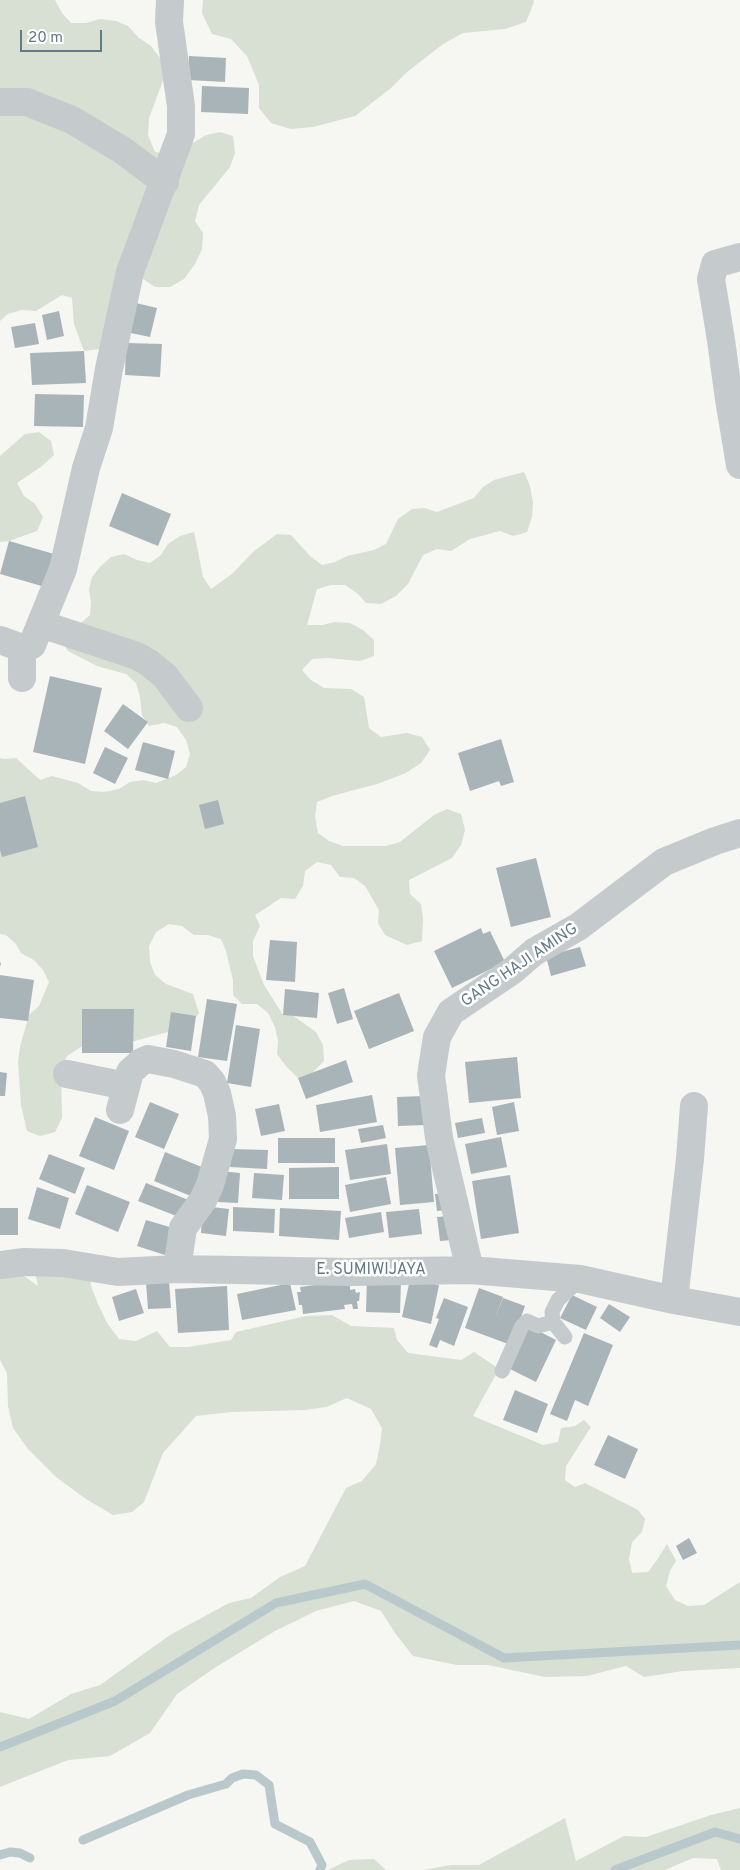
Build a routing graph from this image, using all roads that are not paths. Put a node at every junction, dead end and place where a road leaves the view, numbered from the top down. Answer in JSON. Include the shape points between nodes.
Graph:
{"nodes":[{"id":1,"x":170,"y":0,"type":"edge"},
{"id":2,"x":0,"y":102,"type":"edge"},
{"id":3,"x":164,"y":182,"type":"junction"},
{"id":4,"x":740,"y":257,"type":"edge"},
{"id":5,"x":740,"y":464,"type":"edge"},
{"id":6,"x":41,"y":624,"type":"junction"},
{"id":7,"x":11,"y":644,"type":"edge"},
{"id":8,"x":22,"y":678,"type":"dead end"},
{"id":9,"x":189,"y":708,"type":"dead end"},
{"id":10,"x":740,"y":833,"type":"edge"},
{"id":11,"x":67,"y":1074,"type":"dead end"},
{"id":12,"x":694,"y":1106,"type":"dead end"},
{"id":13,"x":0,"y":1265,"type":"edge"},
{"id":14,"x":177,"y":1269,"type":"junction"},
{"id":15,"x":470,"y":1270,"type":"junction"},
{"id":16,"x":580,"y":1280,"type":"junction"},
{"id":17,"x":674,"y":1300,"type":"junction"},
{"id":18,"x":740,"y":1312,"type":"edge"},
{"id":19,"x":553,"y":1322,"type":"junction"},
{"id":20,"x":564,"y":1337,"type":"dead end"},
{"id":21,"x":502,"y":1371,"type":"dead end"}],
"edges":[{"from":1,"to":3,"type":"street","via":[[169,22],[181,106],[181,134]]},
{"from":2,"to":3,"type":"street","via":[[27,102],[72,120],[122,150]]},
{"from":3,"to":6,"type":"street","via":[[130,272],[98,428],[63,570]]},
{"from":4,"to":5,"type":"street","via":[[715,264],[711,279]]},
{"from":6,"to":7,"type":"street","via":[[32,645]]},
{"from":6,"to":9,"type":"street","via":[[137,656],[165,676]]},
{"from":7,"to":8,"type":"street"},
{"from":10,"to":15,"type":"street","name":"GANG HAJI AMING","via":[[664,862],[578,927],[534,952],[505,977],[451,1012],[437,1037],[431,1076],[439,1138]]},
{"from":11,"to":14,"type":"street","via":[[123,1098],[130,1072],[148,1059],[205,1074],[212,1082],[222,1116],[223,1139],[210,1186],[183,1228]]},
{"from":12,"to":17,"type":"street"},
{"from":13,"to":14,"type":"street","name":"E. SUMIWIJAYA","via":[[63,1263],[118,1272]]},
{"from":14,"to":15,"type":"street","name":"E. SUMIWIJAYA"},
{"from":15,"to":16,"type":"street","name":"E. SUMIWIJAYA"},
{"from":16,"to":17,"type":"street","name":"E. SUMIWIJAYA"},
{"from":16,"to":19,"type":"lane","via":[[558,1300],[552,1312]]},
{"from":17,"to":18,"type":"street","name":"E. SUMIWIJAYA"},
{"from":19,"to":20,"type":"lane"},
{"from":19,"to":21,"type":"lane","via":[[538,1326],[527,1321]]}]}
